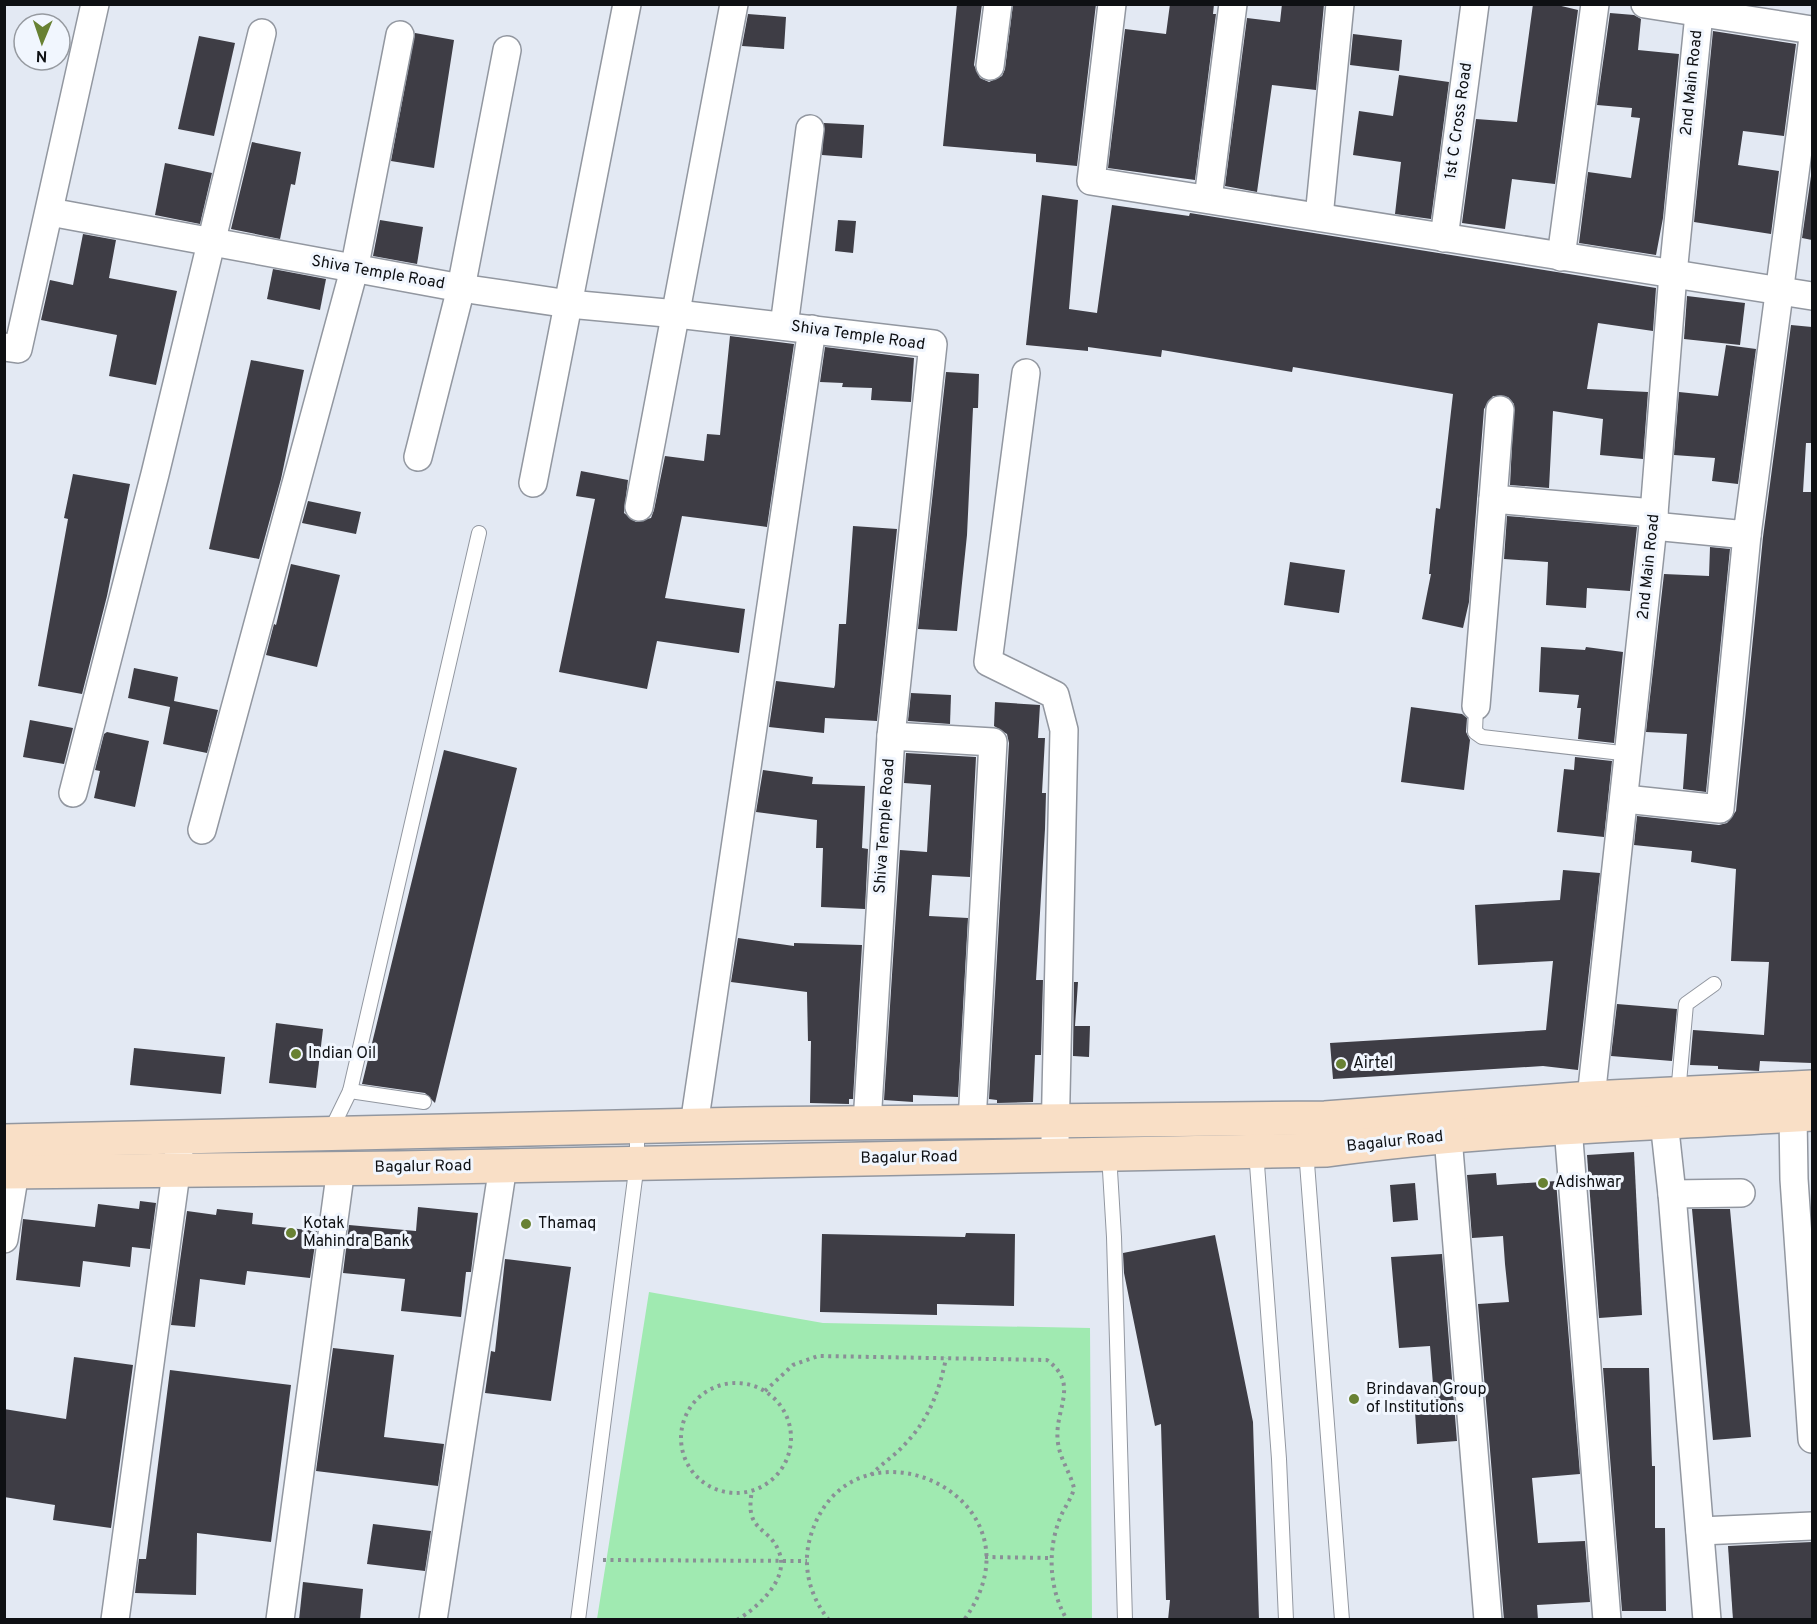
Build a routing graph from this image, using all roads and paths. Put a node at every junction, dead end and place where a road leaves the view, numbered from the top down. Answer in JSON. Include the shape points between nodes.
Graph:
{"nodes":[{"id":1,"x":95,"y":4,"type":"edge"},
{"id":2,"x":627,"y":4,"type":"edge"},
{"id":3,"x":734,"y":4,"type":"edge"},
{"id":4,"x":998,"y":4,"type":"edge"},
{"id":5,"x":1112,"y":4,"type":"edge"},
{"id":6,"x":1233,"y":4,"type":"edge"},
{"id":7,"x":1340,"y":4,"type":"edge"},
{"id":8,"x":1474,"y":4,"type":"edge"},
{"id":9,"x":1595,"y":4,"type":"edge"},
{"id":10,"x":1645,"y":4,"type":"edge"},
{"id":11,"x":1700,"y":9,"type":"edge"},
{"id":12,"x":1812,"y":30,"type":"edge"},
{"id":13,"x":262,"y":33,"type":"dead end"},
{"id":14,"x":400,"y":35,"type":"dead end"},
{"id":15,"x":1812,"y":45,"type":"edge"},
{"id":16,"x":507,"y":50,"type":"dead end"},
{"id":17,"x":990,"y":66,"type":"dead end"},
{"id":18,"x":810,"y":129,"type":"dead end"},
{"id":19,"x":1208,"y":199,"type":"junction"},
{"id":20,"x":50,"y":212,"type":"junction"},
{"id":21,"x":1319,"y":217,"type":"junction"},
{"id":22,"x":1444,"y":238,"type":"junction"},
{"id":23,"x":211,"y":242,"type":"junction"},
{"id":24,"x":1561,"y":257,"type":"junction"},
{"id":25,"x":354,"y":270,"type":"junction"},
{"id":26,"x":1673,"y":274,"type":"junction"},
{"id":27,"x":461,"y":288,"type":"junction"},
{"id":28,"x":1779,"y":290,"type":"junction"},
{"id":29,"x":1812,"y":296,"type":"edge"},
{"id":30,"x":569,"y":304,"type":"junction"},
{"id":31,"x":677,"y":314,"type":"junction"},
{"id":32,"x":783,"y":326,"type":"junction"},
{"id":33,"x":812,"y":330,"type":"junction"},
{"id":34,"x":4,"y":347,"type":"edge"},
{"id":35,"x":1026,"y":373,"type":"dead end"},
{"id":36,"x":1500,"y":410,"type":"dead end"},
{"id":37,"x":418,"y":457,"type":"dead end"},
{"id":38,"x":533,"y":483,"type":"dead end"},
{"id":39,"x":1492,"y":499,"type":"junction"},
{"id":40,"x":639,"y":507,"type":"dead end"},
{"id":41,"x":1654,"y":519,"type":"junction"},
{"id":42,"x":479,"y":533,"type":"dead end"},
{"id":43,"x":1747,"y":535,"type":"junction"},
{"id":44,"x":1476,"y":706,"type":"joint"},
{"id":45,"x":891,"y":736,"type":"junction"},
{"id":46,"x":1630,"y":754,"type":"junction"},
{"id":47,"x":74,"y":794,"type":"dead end"},
{"id":48,"x":1624,"y":799,"type":"junction"},
{"id":49,"x":202,"y":830,"type":"dead end"},
{"id":50,"x":1714,"y":984,"type":"dead end"},
{"id":51,"x":1812,"y":1087,"type":"edge"},
{"id":52,"x":350,"y":1091,"type":"junction"},
{"id":53,"x":424,"y":1102,"type":"dead end"},
{"id":54,"x":1671,"y":1108,"type":"junction"},
{"id":55,"x":1600,"y":1111,"type":"junction"},
{"id":56,"x":1803,"y":1115,"type":"edge"},
{"id":57,"x":1055,"y":1121,"type":"junction"},
{"id":58,"x":972,"y":1122,"type":"junction"},
{"id":59,"x":867,"y":1123,"type":"junction"},
{"id":60,"x":694,"y":1125,"type":"junction"},
{"id":61,"x":637,"y":1127,"type":"junction"},
{"id":62,"x":1568,"y":1127,"type":"junction"},
{"id":63,"x":329,"y":1134,"type":"junction"},
{"id":64,"x":1306,"y":1134,"type":"junction"},
{"id":65,"x":180,"y":1137,"type":"junction"},
{"id":66,"x":1448,"y":1137,"type":"junction"},
{"id":67,"x":4,"y":1141,"type":"edge"},
{"id":68,"x":1256,"y":1151,"type":"junction"},
{"id":69,"x":1109,"y":1153,"type":"junction"},
{"id":70,"x":1055,"y":1154,"type":"junction"},
{"id":71,"x":637,"y":1162,"type":"junction"},
{"id":72,"x":503,"y":1166,"type":"junction"},
{"id":73,"x":341,"y":1168,"type":"junction"},
{"id":74,"x":177,"y":1169,"type":"junction"},
{"id":75,"x":10,"y":1172,"type":"edge"},
{"id":76,"x":1803,"y":1179,"type":"edge"},
{"id":77,"x":1741,"y":1193,"type":"dead end"},
{"id":78,"x":1672,"y":1194,"type":"junction"},
{"id":79,"x":4,"y":1239,"type":"edge"},
{"id":80,"x":1807,"y":1287,"type":"edge"},
{"id":81,"x":946,"y":1358,"type":"junction"},
{"id":82,"x":765,"y":1390,"type":"junction"},
{"id":83,"x":1812,"y":1438,"type":"edge"},
{"id":84,"x":869,"y":1476,"type":"junction"},
{"id":85,"x":752,"y":1491,"type":"junction"},
{"id":86,"x":1812,"y":1526,"type":"edge"},
{"id":87,"x":1700,"y":1531,"type":"junction"},
{"id":88,"x":986,"y":1557,"type":"junction"},
{"id":89,"x":1051,"y":1558,"type":"junction"},
{"id":90,"x":587,"y":1560,"type":"junction"},
{"id":91,"x":781,"y":1561,"type":"junction"},
{"id":92,"x":807,"y":1562,"type":"junction"},
{"id":93,"x":115,"y":1620,"type":"edge"},
{"id":94,"x":280,"y":1620,"type":"edge"},
{"id":95,"x":433,"y":1620,"type":"edge"},
{"id":96,"x":578,"y":1620,"type":"edge"},
{"id":97,"x":737,"y":1620,"type":"edge"},
{"id":98,"x":829,"y":1620,"type":"edge"},
{"id":99,"x":964,"y":1620,"type":"edge"},
{"id":100,"x":1067,"y":1620,"type":"edge"},
{"id":101,"x":1125,"y":1620,"type":"edge"},
{"id":102,"x":1286,"y":1620,"type":"edge"},
{"id":103,"x":1342,"y":1620,"type":"edge"},
{"id":104,"x":1488,"y":1620,"type":"edge"},
{"id":105,"x":1607,"y":1620,"type":"edge"},
{"id":106,"x":1707,"y":1620,"type":"edge"}],
"edges":[{"from":1,"to":20,"type":"street"},
{"from":2,"to":30,"type":"street"},
{"from":3,"to":31,"type":"street"},
{"from":4,"to":17,"type":"street"},
{"from":5,"to":19,"type":"street","via":[[1091,181]]},
{"from":6,"to":19,"type":"street"},
{"from":7,"to":21,"type":"street"},
{"from":8,"to":22,"type":"street","name":"1st C Cross Road"},
{"from":9,"to":24,"type":"street"},
{"from":10,"to":11,"type":"street"},
{"from":11,"to":12,"type":"street"},
{"from":11,"to":26,"type":"street","name":"2nd Main Road"},
{"from":13,"to":23,"type":"street"},
{"from":14,"to":25,"type":"street"},
{"from":15,"to":28,"type":"street"},
{"from":16,"to":27,"type":"street"},
{"from":18,"to":32,"type":"street"},
{"from":19,"to":21,"type":"street"},
{"from":20,"to":23,"type":"street","name":"Shiva Temple Road"},
{"from":20,"to":34,"type":"street","via":[[18,349]]},
{"from":21,"to":22,"type":"street"},
{"from":22,"to":24,"type":"street"},
{"from":23,"to":25,"type":"street","name":"Shiva Temple Road"},
{"from":23,"to":47,"type":"street"},
{"from":24,"to":26,"type":"street"},
{"from":25,"to":27,"type":"street","name":"Shiva Temple Road"},
{"from":25,"to":49,"type":"street"},
{"from":26,"to":28,"type":"street"},
{"from":26,"to":41,"type":"street","name":"2nd Main Road"},
{"from":27,"to":30,"type":"street","name":"Shiva Temple Road"},
{"from":27,"to":37,"type":"street"},
{"from":28,"to":29,"type":"street"},
{"from":28,"to":43,"type":"street"},
{"from":30,"to":31,"type":"street","name":"Shiva Temple Road"},
{"from":30,"to":38,"type":"street"},
{"from":31,"to":32,"type":"street","name":"Shiva Temple Road"},
{"from":31,"to":40,"type":"street"},
{"from":32,"to":33,"type":"street","name":"Shiva Temple Road"},
{"from":33,"to":45,"type":"street","name":"Shiva Temple Road","via":[[933,344]]},
{"from":33,"to":60,"type":"street"},
{"from":35,"to":57,"type":"street","via":[[988,662],[1055,695],[1064,730]]},
{"from":36,"to":39,"type":"street"},
{"from":39,"to":41,"type":"street"},
{"from":39,"to":44,"type":"street"},
{"from":41,"to":43,"type":"street"},
{"from":41,"to":46,"type":"street","name":"2nd Main Road"},
{"from":42,"to":52,"type":"lane"},
{"from":43,"to":48,"type":"street","via":[[1720,809]]},
{"from":44,"to":46,"type":"lane","via":[[1475,732],[1482,736]]},
{"from":45,"to":58,"type":"street","via":[[993,742]]},
{"from":45,"to":59,"type":"street","name":"Shiva Temple Road"},
{"from":46,"to":48,"type":"street","name":"2nd Main Road"},
{"from":48,"to":55,"type":"street","name":"2nd Main Road"},
{"from":50,"to":54,"type":"lane","via":[[1686,1005]]},
{"from":51,"to":54,"type":"main road","name":"Bagalur Road"},
{"from":52,"to":53,"type":"lane"},
{"from":52,"to":63,"type":"lane"},
{"from":54,"to":55,"type":"main road","name":"Bagalur Road"},
{"from":54,"to":56,"type":"main road","name":"Bagalur Road"},
{"from":54,"to":78,"type":"street"},
{"from":55,"to":62,"type":"main road","name":"Bagalur Road"},
{"from":55,"to":64,"type":"main road","name":"Bagalur Road"},
{"from":56,"to":76,"type":"street"},
{"from":57,"to":58,"type":"main road","name":"Bagalur Road"},
{"from":57,"to":64,"type":"main road","name":"Bagalur Road"},
{"from":57,"to":70,"type":"street"},
{"from":58,"to":59,"type":"main road","name":"Bagalur Road"},
{"from":59,"to":60,"type":"main road","name":"Bagalur Road"},
{"from":60,"to":61,"type":"main road","name":"Bagalur Road"},
{"from":61,"to":63,"type":"main road","name":"Bagalur Road"},
{"from":61,"to":71,"type":"lane"},
{"from":62,"to":66,"type":"main road","name":"Bagalur Road"},
{"from":62,"to":105,"type":"street"},
{"from":63,"to":65,"type":"main road","name":"Bagalur Road"},
{"from":64,"to":66,"type":"main road","name":"Bagalur Road"},
{"from":64,"to":68,"type":"main road","name":"Bagalur Road"},
{"from":64,"to":103,"type":"lane"},
{"from":65,"to":67,"type":"main road","name":"Bagalur Road"},
{"from":65,"to":74,"type":"street"},
{"from":66,"to":104,"type":"street"},
{"from":68,"to":69,"type":"main road","name":"Bagalur Road"},
{"from":68,"to":102,"type":"lane","via":[[1279,1459]]},
{"from":69,"to":70,"type":"main road","name":"Bagalur Road"},
{"from":69,"to":101,"type":"lane"},
{"from":70,"to":71,"type":"main road","name":"Bagalur Road"},
{"from":71,"to":72,"type":"main road","name":"Bagalur Road"},
{"from":71,"to":90,"type":"lane"},
{"from":72,"to":73,"type":"main road","name":"Bagalur Road"},
{"from":72,"to":95,"type":"street"},
{"from":73,"to":74,"type":"main road","name":"Bagalur Road"},
{"from":73,"to":94,"type":"street"},
{"from":74,"to":75,"type":"main road","name":"Bagalur Road"},
{"from":74,"to":93,"type":"street"},
{"from":75,"to":79,"type":"street"},
{"from":76,"to":80,"type":"street"},
{"from":77,"to":78,"type":"street"},
{"from":78,"to":87,"type":"street"},
{"from":80,"to":83,"type":"street"},
{"from":81,"to":82,"type":"path","via":[[818,1356],[793,1365]]},
{"from":81,"to":84,"type":"path","via":[[937,1394],[920,1427]]},
{"from":81,"to":89,"type":"path","via":[[1047,1360],[1059,1371],[1065,1388],[1057,1440],[1074,1488],[1057,1526]]},
{"from":82,"to":85,"type":"path","via":[[777,1400],[790,1423],[790,1452],[777,1476]]},
{"from":82,"to":85,"type":"path","via":[[739,1383],[712,1388],[691,1406],[681,1434],[685,1456],[696,1476],[723,1491]]},
{"from":84,"to":88,"type":"path","via":[[908,1473],[947,1488],[975,1518]]},
{"from":84,"to":92,"type":"path","via":[[845,1488],[822,1511],[813,1527]]},
{"from":85,"to":91,"type":"path","via":[[753,1519],[775,1544]]},
{"from":86,"to":87,"type":"street"},
{"from":87,"to":106,"type":"street"},
{"from":88,"to":89,"type":"path"},
{"from":88,"to":99,"type":"path","via":[[981,1589]]},
{"from":89,"to":100,"type":"path","via":[[1057,1597]]},
{"from":90,"to":91,"type":"path"},
{"from":90,"to":96,"type":"lane"},
{"from":91,"to":92,"type":"path"},
{"from":91,"to":97,"type":"path","via":[[779,1576],[765,1596]]},
{"from":92,"to":98,"type":"path","via":[[814,1596]]}]}
